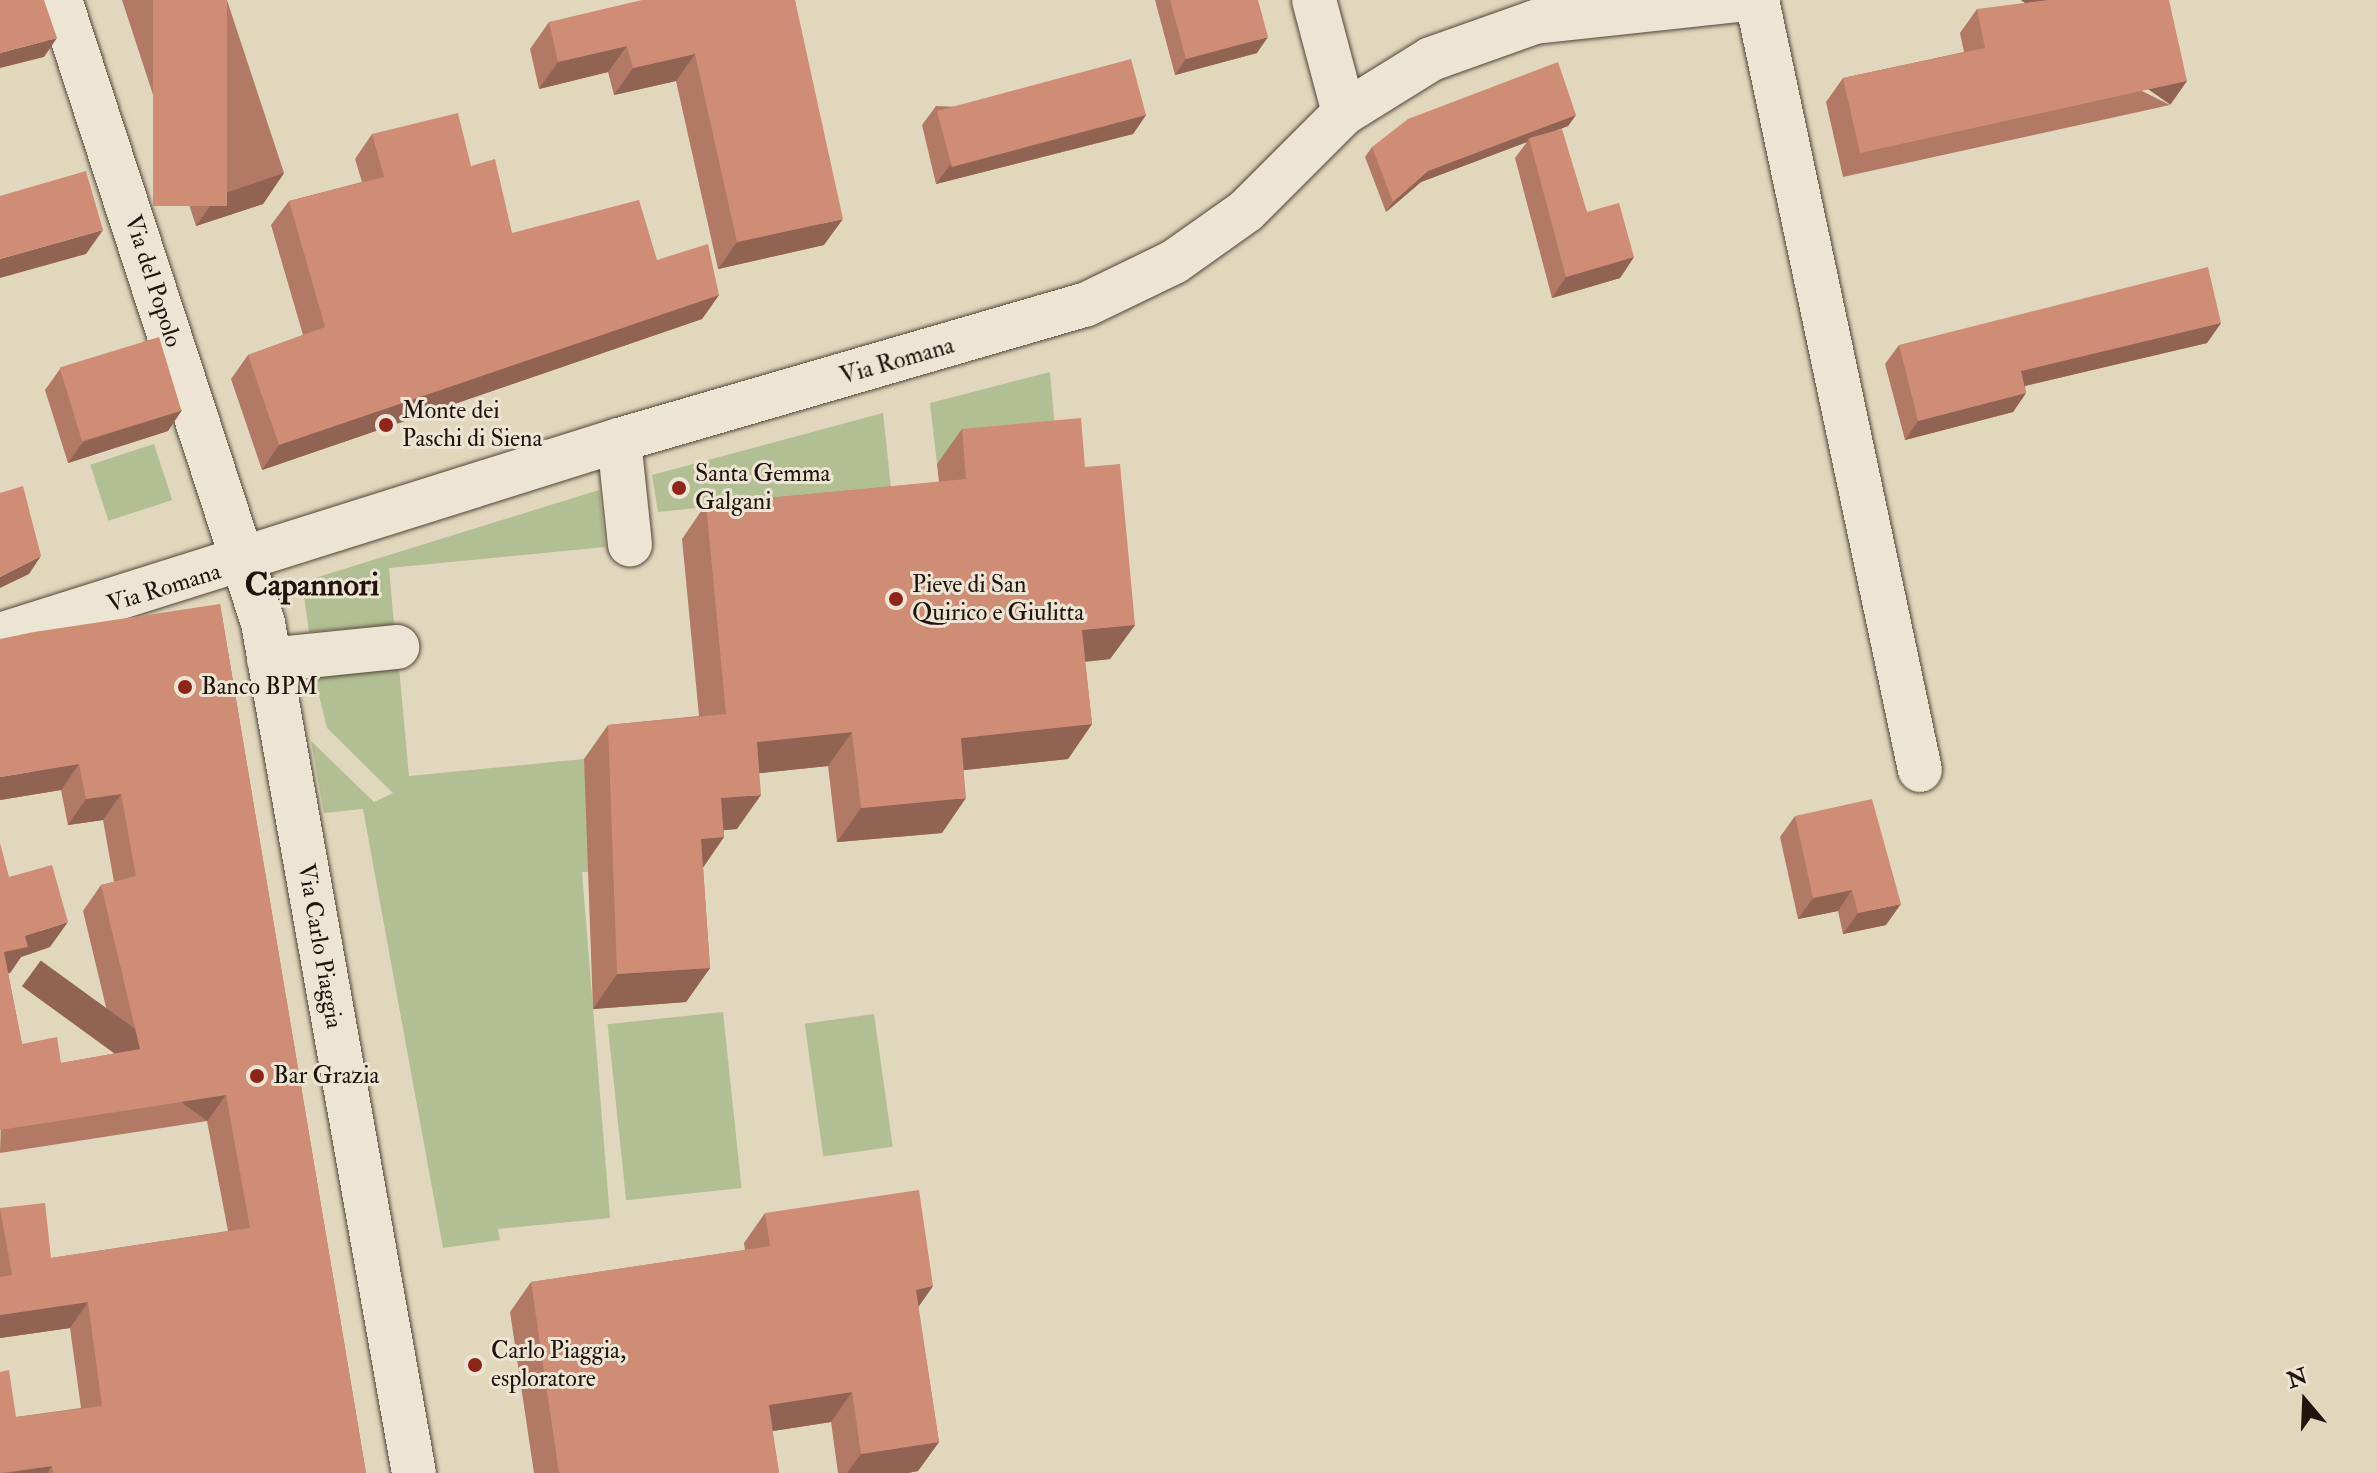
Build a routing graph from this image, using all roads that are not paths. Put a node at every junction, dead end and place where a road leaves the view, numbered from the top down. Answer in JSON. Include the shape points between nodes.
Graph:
{"nodes":[{"id":1,"x":60,"y":0,"type":"edge"},
{"id":2,"x":1314,"y":0,"type":"edge"},
{"id":3,"x":1737,"y":0,"type":"edge"},
{"id":4,"x":1757,"y":0,"type":"edge"},
{"id":5,"x":1344,"y":113,"type":"junction"},
{"id":6,"x":619,"y":440,"type":"junction"},
{"id":7,"x":630,"y":544,"type":"dead end"},
{"id":8,"x":246,"y":563,"type":"junction"},
{"id":9,"x":0,"y":635,"type":"edge"},
{"id":10,"x":397,"y":647,"type":"dead end"},
{"id":11,"x":269,"y":660,"type":"junction"},
{"id":12,"x":1920,"y":770,"type":"dead end"},
{"id":13,"x":414,"y":1473,"type":"edge"}],
"edges":[{"from":1,"to":8,"type":"street","name":"Via del Popolo"},
{"from":2,"to":5,"type":"street"},
{"from":3,"to":5,"type":"street","name":"Via Romana","via":[[1535,22],[1482,36]]},
{"from":4,"to":12,"type":"street"},
{"from":5,"to":6,"type":"street","name":"Via Romana","via":[[1246,211],[1174,262],[1085,305]]},
{"from":6,"to":7,"type":"street"},
{"from":6,"to":8,"type":"street","name":"Via Romana"},
{"from":8,"to":9,"type":"street","name":"Via Romana"},
{"from":8,"to":11,"type":"street","name":"Via Carlo Piaggia"},
{"from":10,"to":11,"type":"street"},
{"from":11,"to":13,"type":"street","name":"Via Carlo Piaggia"}]}
